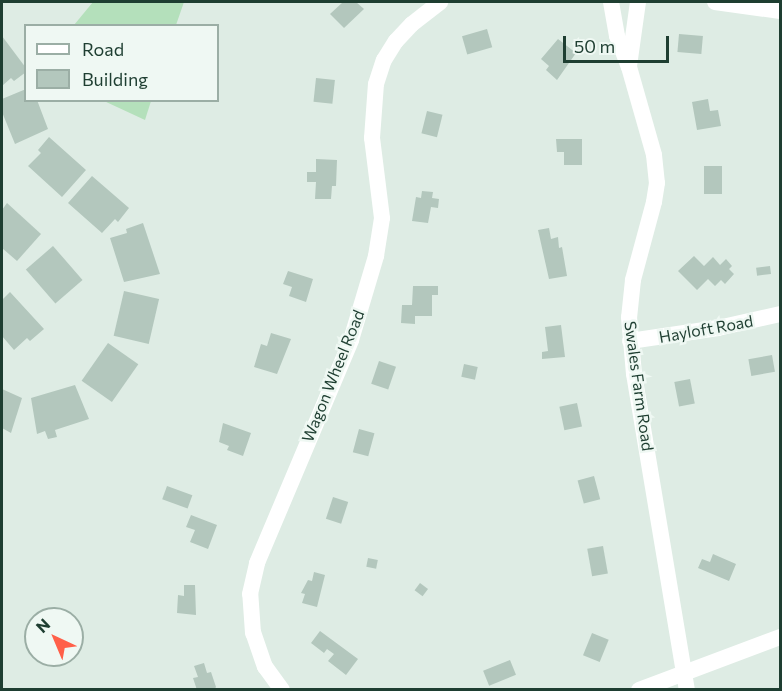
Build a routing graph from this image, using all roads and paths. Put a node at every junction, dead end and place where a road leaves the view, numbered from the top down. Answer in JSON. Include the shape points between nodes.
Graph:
{"nodes":[{"id":1,"x":440,"y":2,"type":"edge"},
{"id":2,"x":611,"y":2,"type":"edge"},
{"id":3,"x":638,"y":2,"type":"edge"},
{"id":4,"x":716,"y":2,"type":"edge"},
{"id":5,"x":780,"y":11,"type":"edge"},
{"id":6,"x":629,"y":67,"type":"junction"},
{"id":7,"x":780,"y":314,"type":"edge"},
{"id":8,"x":630,"y":341,"type":"junction"},
{"id":9,"x":780,"y":637,"type":"edge"},
{"id":10,"x":685,"y":672,"type":"junction"},
{"id":11,"x":282,"y":690,"type":"edge"},
{"id":12,"x":639,"y":690,"type":"edge"},
{"id":13,"x":687,"y":690,"type":"edge"}],
"edges":[{"from":1,"to":11,"type":"street","name":"Wagon Wheel Road","via":[[396,41],[376,84],[372,138],[382,218],[376,256],[351,340],[257,563],[250,594],[253,633],[266,667]]},
{"from":2,"to":6,"type":"street","name":"Swales Farm Road","via":[[616,36]]},
{"from":3,"to":6,"type":"street","name":"Swales Farm Road"},
{"from":4,"to":5,"type":"street"},
{"from":6,"to":8,"type":"street","name":"Swales Farm Road","via":[[654,155],[657,183],[629,299]]},
{"from":7,"to":8,"type":"street","name":"Hayloft Road"},
{"from":8,"to":10,"type":"street","name":"Swales Farm Road"},
{"from":9,"to":10,"type":"street"},
{"from":10,"to":12,"type":"street"},
{"from":10,"to":13,"type":"street","name":"Swales Farm Road"}]}
